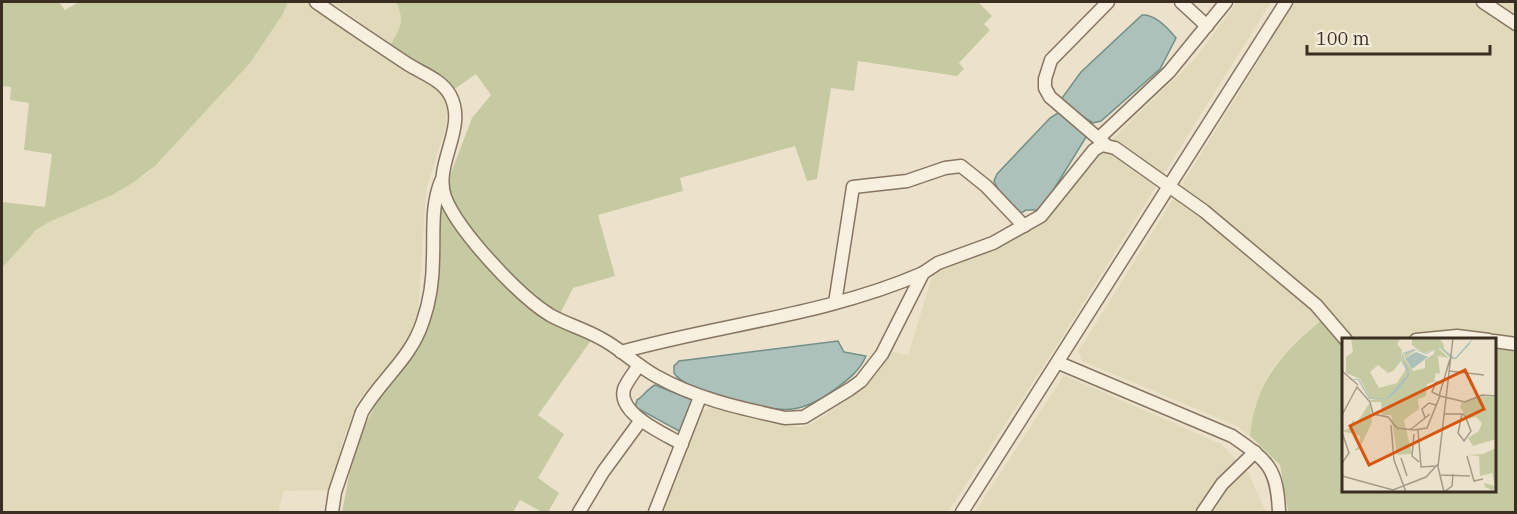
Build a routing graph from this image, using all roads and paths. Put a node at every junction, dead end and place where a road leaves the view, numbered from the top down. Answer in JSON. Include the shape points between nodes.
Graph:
{"nodes":[{"id":1,"x":316,"y":2,"type":"edge"},
{"id":2,"x":1108,"y":2,"type":"edge"},
{"id":3,"x":1181,"y":2,"type":"edge"},
{"id":4,"x":1226,"y":2,"type":"edge"},
{"id":5,"x":1286,"y":2,"type":"edge"},
{"id":6,"x":1483,"y":2,"type":"edge"},
{"id":7,"x":1515,"y":24,"type":"edge"},
{"id":8,"x":1207,"y":26,"type":"junction"},
{"id":9,"x":1102,"y":142,"type":"junction"},
{"id":10,"x":442,"y":180,"type":"junction"},
{"id":11,"x":1169,"y":186,"type":"junction"},
{"id":12,"x":1024,"y":226,"type":"junction"},
{"id":13,"x":923,"y":273,"type":"junction"},
{"id":14,"x":835,"y":303,"type":"junction"},
{"id":15,"x":1344,"y":338,"type":"edge"},
{"id":16,"x":1436,"y":338,"type":"edge"},
{"id":17,"x":1473,"y":338,"type":"edge"},
{"id":18,"x":1496,"y":341,"type":"edge"},
{"id":19,"x":1515,"y":344,"type":"edge"},
{"id":20,"x":621,"y":352,"type":"junction"},
{"id":21,"x":1059,"y":363,"type":"junction"},
{"id":22,"x":639,"y":366,"type":"junction"},
{"id":23,"x":700,"y":397,"type":"junction"},
{"id":24,"x":641,"y":420,"type":"junction"},
{"id":25,"x":682,"y":444,"type":"junction"},
{"id":26,"x":1255,"y":452,"type":"junction"},
{"id":27,"x":332,"y":513,"type":"edge"},
{"id":28,"x":579,"y":513,"type":"edge"},
{"id":29,"x":655,"y":513,"type":"edge"},
{"id":30,"x":962,"y":513,"type":"edge"},
{"id":31,"x":1203,"y":513,"type":"edge"},
{"id":32,"x":1279,"y":513,"type":"edge"}],
"edges":[{"from":1,"to":10,"type":"street","via":[[431,77],[449,94],[454,128]]},
{"from":2,"to":9,"type":"street","via":[[1051,60],[1045,79],[1050,97]]},
{"from":3,"to":8,"type":"street"},
{"from":4,"to":8,"type":"street"},
{"from":5,"to":11,"type":"street"},
{"from":6,"to":7,"type":"street"},
{"from":8,"to":9,"type":"street"},
{"from":9,"to":11,"type":"street"},
{"from":9,"to":12,"type":"street","via":[[1044,214]]},
{"from":10,"to":20,"type":"street","via":[[450,208],[490,261],[526,296],[551,315]]},
{"from":10,"to":27,"type":"street","via":[[434,203],[432,276],[423,321],[402,363],[362,412],[335,492]]},
{"from":11,"to":15,"type":"street","via":[[1316,305]]},
{"from":11,"to":21,"type":"street"},
{"from":12,"to":13,"type":"street"},
{"from":12,"to":14,"type":"street","via":[[961,166],[907,182],[853,187]]},
{"from":13,"to":14,"type":"street"},
{"from":13,"to":23,"type":"street","via":[[882,354],[861,381],[804,417],[785,418]]},
{"from":14,"to":20,"type":"street"},
{"from":16,"to":17,"type":"street"},
{"from":18,"to":19,"type":"street"},
{"from":20,"to":22,"type":"street"},
{"from":21,"to":26,"type":"street","via":[[1232,435]]},
{"from":21,"to":30,"type":"street"},
{"from":22,"to":23,"type":"street"},
{"from":22,"to":24,"type":"street","via":[[623,397],[634,416]]},
{"from":23,"to":25,"type":"street"},
{"from":24,"to":25,"type":"street"},
{"from":24,"to":28,"type":"street"},
{"from":25,"to":29,"type":"street"},
{"from":26,"to":31,"type":"street","via":[[1222,484]]},
{"from":26,"to":32,"type":"street","via":[[1274,474]]}]}
